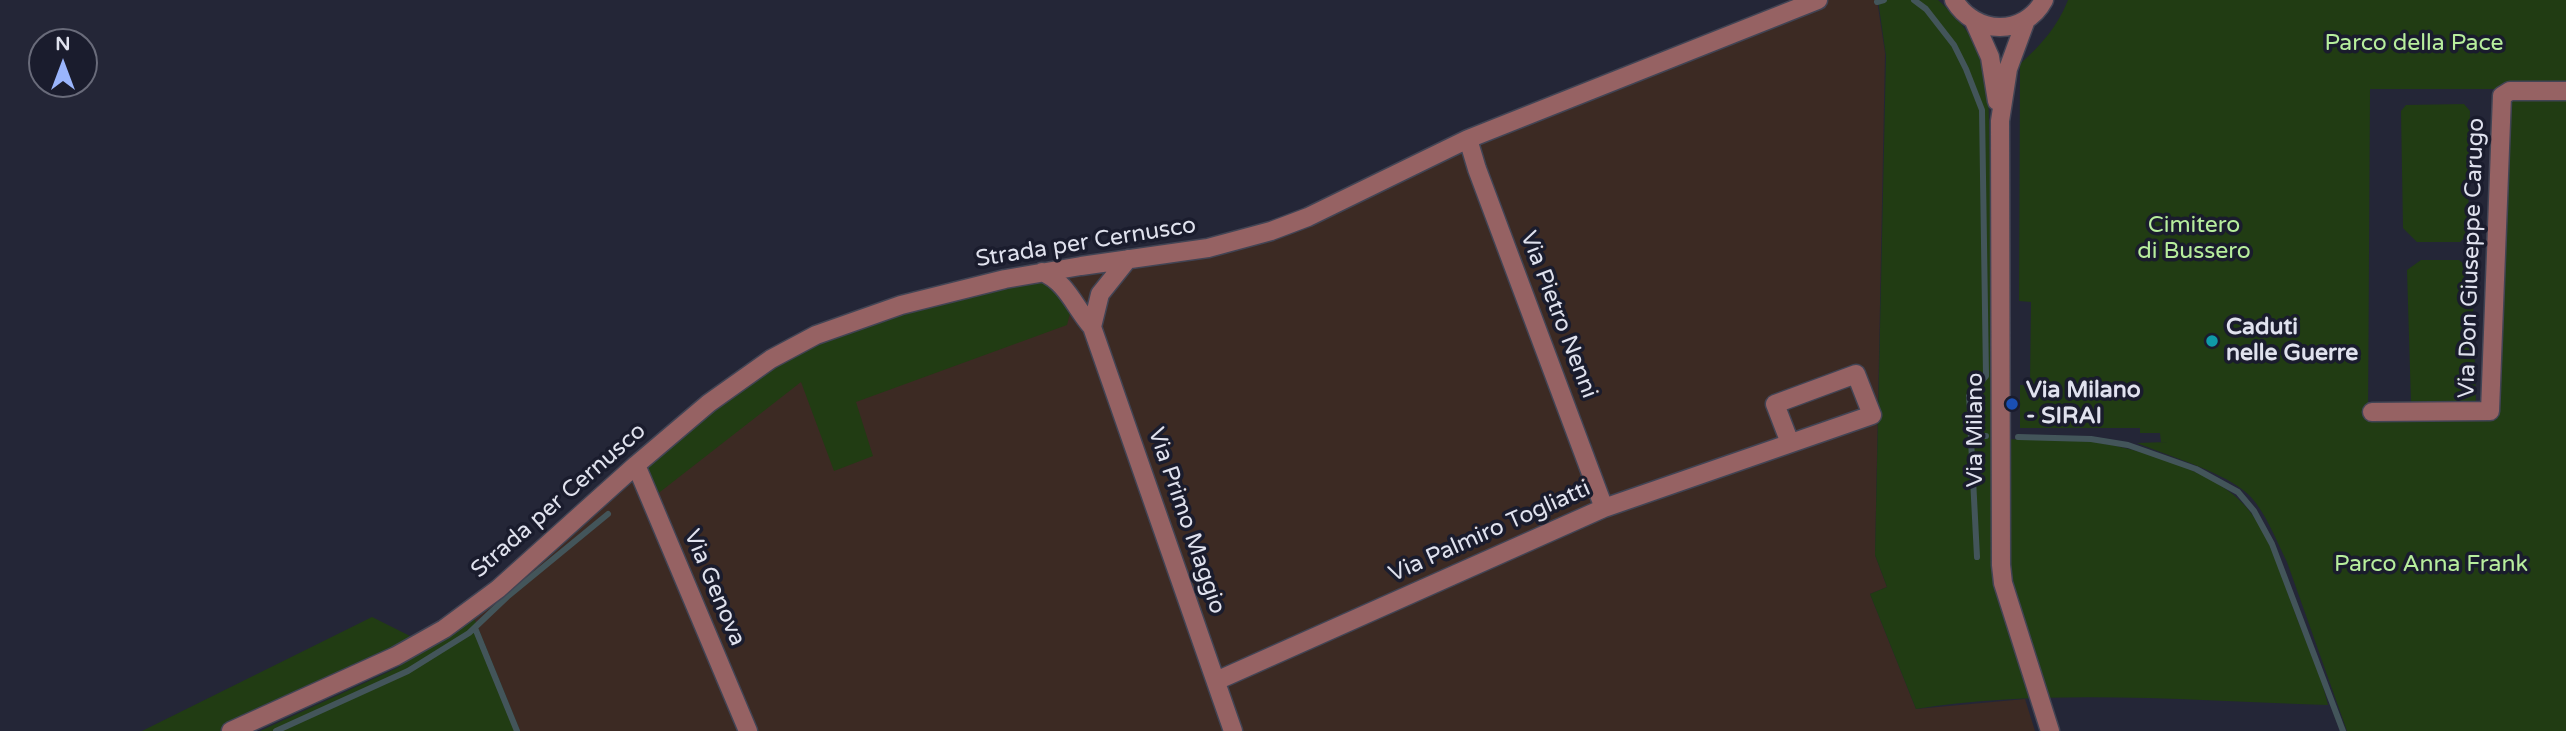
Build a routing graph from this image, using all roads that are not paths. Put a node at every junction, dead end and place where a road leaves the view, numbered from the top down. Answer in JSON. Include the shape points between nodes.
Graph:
{"nodes":[{"id":1,"x":1818,"y":0,"type":"edge"},
{"id":2,"x":2044,"y":0,"type":"edge"},
{"id":3,"x":1954,"y":1,"type":"edge"},
{"id":4,"x":2026,"y":20,"type":"junction"},
{"id":5,"x":1974,"y":21,"type":"junction"},
{"id":6,"x":2566,"y":91,"type":"edge"},
{"id":7,"x":2000,"y":121,"type":"junction"},
{"id":8,"x":1468,"y":139,"type":"junction"},
{"id":9,"x":1128,"y":259,"type":"junction"},
{"id":10,"x":1081,"y":266,"type":"junction"},
{"id":11,"x":1042,"y":272,"type":"junction"},
{"id":12,"x":1100,"y":293,"type":"junction"},
{"id":13,"x":1075,"y":305,"type":"junction"},
{"id":14,"x":1092,"y":327,"type":"junction"},
{"id":15,"x":2372,"y":412,"type":"dead end"},
{"id":16,"x":1790,"y":443,"type":"junction"},
{"id":17,"x":636,"y":465,"type":"junction"},
{"id":18,"x":1604,"y":508,"type":"junction"},
{"id":19,"x":1216,"y":681,"type":"junction"},
{"id":20,"x":232,"y":731,"type":"edge"},
{"id":21,"x":748,"y":731,"type":"edge"},
{"id":22,"x":1234,"y":731,"type":"edge"},
{"id":23,"x":2050,"y":731,"type":"edge"}],
"edges":[{"from":1,"to":8,"type":"street","name":"Strada per Cernusco"},
{"from":2,"to":4,"type":"street","name":"Via Milano"},
{"from":3,"to":5,"type":"street","name":"Via Milano"},
{"from":4,"to":5,"type":"street","via":[[2000,28]]},
{"from":4,"to":7,"type":"street","name":"Via Milano","via":[[2008,69]]},
{"from":5,"to":7,"type":"street","name":"Via Milano","via":[[1991,62]]},
{"from":6,"to":15,"type":"street","name":"Via Don Giuseppe Carugo","via":[[2510,91],[2502,96],[2490,411]]},
{"from":7,"to":23,"type":"street","name":"Via Milano","via":[[2001,576]]},
{"from":8,"to":9,"type":"street","name":"Strada per Cernusco","via":[[1271,232],[1217,246]]},
{"from":8,"to":18,"type":"street","name":"Via Pietro Nenni"},
{"from":9,"to":10,"type":"street","name":"Strada per Cernusco"},
{"from":9,"to":12,"type":"street"},
{"from":10,"to":11,"type":"street","name":"Strada per Cernusco"},
{"from":10,"to":12,"type":"street","via":[[1095,277]]},
{"from":10,"to":13,"type":"street","via":[[1073,275]]},
{"from":11,"to":13,"type":"street","name":"Via Primo Maggio","via":[[1054,277]]},
{"from":11,"to":17,"type":"street","name":"Strada per Cernusco","via":[[926,298],[816,335],[741,379]]},
{"from":12,"to":14,"type":"street"},
{"from":13,"to":14,"type":"street","name":"Via Primo Maggio"},
{"from":14,"to":19,"type":"street","name":"Via Primo Maggio"},
{"from":16,"to":16,"type":"street","name":"Via Palmiro Togliatti","via":[[1775,404],[1856,374],[1872,415]]},
{"from":16,"to":18,"type":"street","name":"Via Palmiro Togliatti"},
{"from":17,"to":20,"type":"street","name":"Strada per Cernusco","via":[[498,589],[426,640]]},
{"from":17,"to":21,"type":"street","name":"Via Genova"},
{"from":18,"to":19,"type":"street","name":"Via Palmiro Togliatti"},
{"from":19,"to":22,"type":"street","name":"Via Primo Maggio"}]}
